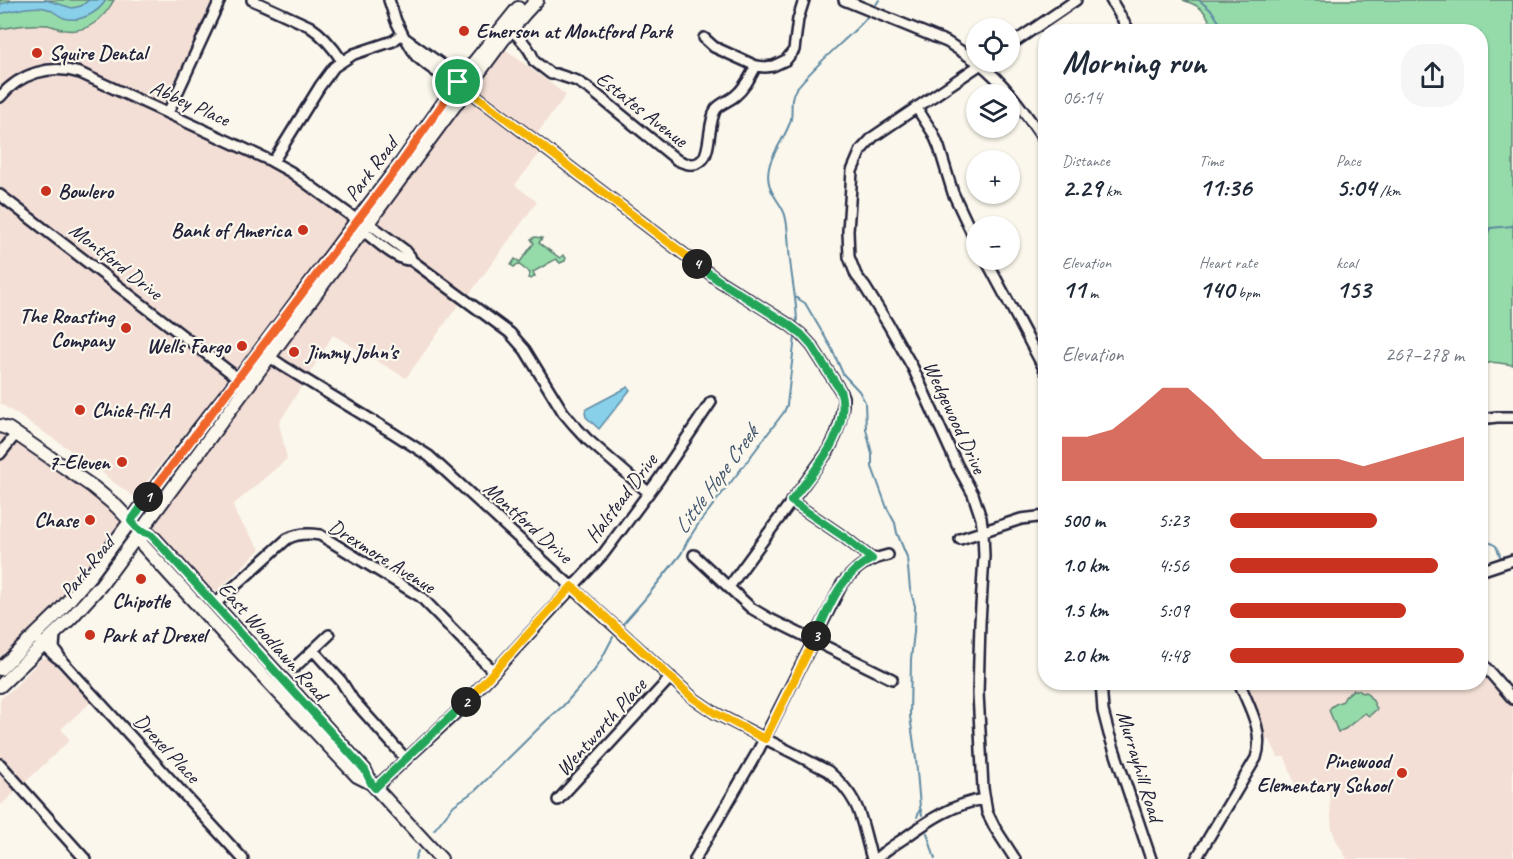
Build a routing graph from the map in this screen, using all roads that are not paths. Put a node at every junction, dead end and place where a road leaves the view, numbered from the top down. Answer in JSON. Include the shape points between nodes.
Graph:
{"nodes":[{"id":1,"x":220,"y":0,"type":"edge"},
{"id":2,"x":252,"y":0,"type":"edge"},
{"id":3,"x":389,"y":0,"type":"edge"},
{"id":4,"x":525,"y":0,"type":"edge"},
{"id":5,"x":537,"y":0,"type":"edge"},
{"id":6,"x":804,"y":0,"type":"edge"},
{"id":7,"x":844,"y":0,"type":"edge"},
{"id":8,"x":1076,"y":0,"type":"edge"},
{"id":9,"x":1111,"y":0,"type":"edge"},
{"id":10,"x":1041,"y":24,"type":"edge"},
{"id":11,"x":1125,"y":24,"type":"edge"},
{"id":12,"x":1038,"y":26,"type":"edge"},
{"id":13,"x":507,"y":27,"type":"junction"},
{"id":14,"x":404,"y":37,"type":"junction"},
{"id":15,"x":704,"y":38,"type":"dead end"},
{"id":16,"x":1020,"y":38,"type":"edge"},
{"id":17,"x":966,"y":54,"type":"edge"},
{"id":18,"x":342,"y":61,"type":"junction"},
{"id":19,"x":756,"y":66,"type":"junction"},
{"id":20,"x":966,"y":71,"type":"edge"},
{"id":21,"x":990,"y":72,"type":"edge"},
{"id":22,"x":463,"y":86,"type":"junction"},
{"id":23,"x":0,"y":97,"type":"edge"},
{"id":24,"x":916,"y":107,"type":"junction"},
{"id":25,"x":168,"y":113,"type":"junction"},
{"id":26,"x":1038,"y":132,"type":"edge"},
{"id":27,"x":273,"y":162,"type":"junction"},
{"id":28,"x":0,"y":195,"type":"edge"},
{"id":29,"x":966,"y":222,"type":"edge"},
{"id":30,"x":362,"y":224,"type":"junction"},
{"id":31,"x":991,"y":270,"type":"edge"},
{"id":32,"x":265,"y":353,"type":"junction"},
{"id":33,"x":1038,"y":357,"type":"edge"},
{"id":34,"x":239,"y":378,"type":"junction"},
{"id":35,"x":711,"y":402,"type":"dead end"},
{"id":36,"x":1513,"y":417,"type":"edge"},
{"id":37,"x":1488,"y":418,"type":"edge"},
{"id":38,"x":0,"y":419,"type":"edge"},
{"id":39,"x":8,"y":430,"type":"edge"},
{"id":40,"x":0,"y":454,"type":"edge"},
{"id":41,"x":649,"y":493,"type":"junction"},
{"id":42,"x":791,"y":501,"type":"junction"},
{"id":43,"x":1038,"y":517,"type":"edge"},
{"id":44,"x":131,"y":521,"type":"junction"},
{"id":45,"x":140,"y":531,"type":"junction"},
{"id":46,"x":983,"y":532,"type":"junction"},
{"id":47,"x":960,"y":539,"type":"dead end"},
{"id":48,"x":694,"y":555,"type":"dead end"},
{"id":49,"x":888,"y":555,"type":"dead end"},
{"id":50,"x":872,"y":559,"type":"junction"},
{"id":51,"x":1513,"y":560,"type":"edge"},
{"id":52,"x":1488,"y":568,"type":"edge"},
{"id":53,"x":572,"y":586,"type":"junction"},
{"id":54,"x":729,"y":587,"type":"junction"},
{"id":55,"x":214,"y":605,"type":"junction"},
{"id":56,"x":55,"y":634,"type":"junction"},
{"id":57,"x":329,"y":635,"type":"dead end"},
{"id":58,"x":38,"y":640,"type":"junction"},
{"id":59,"x":813,"y":641,"type":"junction"},
{"id":60,"x":313,"y":650,"type":"junction"},
{"id":61,"x":63,"y":662,"type":"junction"},
{"id":62,"x":295,"y":667,"type":"dead end"},
{"id":63,"x":0,"y":669,"type":"edge"},
{"id":64,"x":1488,"y":670,"type":"edge"},
{"id":65,"x":494,"y":672,"type":"junction"},
{"id":66,"x":670,"y":677,"type":"junction"},
{"id":67,"x":892,"y":679,"type":"dead end"},
{"id":68,"x":0,"y":686,"type":"edge"},
{"id":69,"x":1102,"y":690,"type":"edge"},
{"id":70,"x":1242,"y":690,"type":"edge"},
{"id":71,"x":1513,"y":699,"type":"edge"},
{"id":72,"x":765,"y":739,"type":"junction"},
{"id":73,"x":406,"y":759,"type":"junction"},
{"id":74,"x":0,"y":764,"type":"edge"},
{"id":75,"x":373,"y":786,"type":"junction"},
{"id":76,"x":985,"y":799,"type":"junction"},
{"id":77,"x":558,"y":801,"type":"dead end"},
{"id":78,"x":85,"y":859,"type":"edge"},
{"id":79,"x":243,"y":859,"type":"edge"},
{"id":80,"x":441,"y":859,"type":"edge"},
{"id":81,"x":694,"y":859,"type":"edge"},
{"id":82,"x":874,"y":859,"type":"edge"},
{"id":83,"x":1015,"y":859,"type":"edge"},
{"id":84,"x":1151,"y":859,"type":"edge"},
{"id":85,"x":1196,"y":859,"type":"edge"}],
"edges":[{"from":1,"to":25,"type":"street"},
{"from":2,"to":18,"type":"street","via":[[317,32]]},
{"from":3,"to":14,"type":"street"},
{"from":4,"to":13,"type":"main road","name":"Park Road"},
{"from":5,"to":13,"type":"main road","name":"Park Road"},
{"from":6,"to":19,"type":"street","via":[[791,55],[772,66]]},
{"from":7,"to":17,"type":"street","via":[[947,42]]},
{"from":8,"to":10,"type":"street"},
{"from":9,"to":11,"type":"street"},
{"from":12,"to":16,"type":"street"},
{"from":13,"to":19,"type":"street","name":"Estates Avenue","via":[[543,65],[591,90],[677,160],[692,164],[703,159],[717,108],[739,93]]},
{"from":13,"to":22,"type":"main road","name":"Park Road"},
{"from":14,"to":18,"type":"street"},
{"from":14,"to":22,"type":"street","via":[[452,72]]},
{"from":15,"to":19,"type":"street","via":[[714,47]]},
{"from":18,"to":27,"type":"street","via":[[320,86]]},
{"from":20,"to":24,"type":"street","name":"Wedgewood Drive"},
{"from":21,"to":26,"type":"street"},
{"from":22,"to":30,"type":"main road","name":"Park Road"},
{"from":22,"to":42,"type":"street","via":[[718,280],[788,324],[812,346],[840,390],[843,405],[829,450]]},
{"from":23,"to":25,"type":"street","name":"Abbey Place","via":[[24,77],[59,69],[90,77]]},
{"from":24,"to":29,"type":"street","via":[[933,133]]},
{"from":24,"to":46,"type":"street","name":"Wedgewood Drive","via":[[873,137],[856,160],[852,171],[849,257],[913,368],[973,494]]},
{"from":25,"to":27,"type":"street","name":"Abbey Place"},
{"from":27,"to":30,"type":"street","name":"Abbey Place"},
{"from":28,"to":34,"type":"street","name":"Montford Drive"},
{"from":30,"to":32,"type":"main road","name":"Park Road"},
{"from":30,"to":41,"type":"street","name":"Abbey Place","via":[[401,259],[411,260],[510,333],[574,425]]},
{"from":31,"to":33,"type":"street"},
{"from":32,"to":34,"type":"main road","name":"Park Road"},
{"from":32,"to":45,"type":"main road","name":"Park Road"},
{"from":32,"to":53,"type":"street","name":"Montford Drive","via":[[429,456]]},
{"from":34,"to":44,"type":"main road","name":"Park Road"},
{"from":35,"to":41,"type":"street","name":"Halstead Drive"},
{"from":36,"to":37,"type":"street"},
{"from":38,"to":39,"type":"main road","name":"East Woodlawn Road"},
{"from":39,"to":40,"type":"street"},
{"from":39,"to":44,"type":"main road","name":"East Woodlawn Road","via":[[93,486]]},
{"from":41,"to":53,"type":"street","name":"Halstead Drive","via":[[611,544]]},
{"from":42,"to":50,"type":"street"},
{"from":42,"to":54,"type":"street"},
{"from":43,"to":46,"type":"street"},
{"from":44,"to":45,"type":"main road","name":"East Woodlawn Road"},
{"from":44,"to":58,"type":"main road","name":"Park Road"},
{"from":45,"to":55,"type":"main road","name":"East Woodlawn Road","via":[[150,534]]},
{"from":45,"to":56,"type":"main road","name":"Park Road","via":[[94,593]]},
{"from":45,"to":75,"type":"main road","name":"East Woodlawn Road","via":[[141,543],[232,644],[357,776]]},
{"from":46,"to":47,"type":"street"},
{"from":46,"to":76,"type":"street","name":"Wedgewood Drive","via":[[978,693]]},
{"from":48,"to":54,"type":"street"},
{"from":49,"to":50,"type":"street"},
{"from":50,"to":59,"type":"street","via":[[856,568],[842,584]]},
{"from":51,"to":52,"type":"street"},
{"from":53,"to":65,"type":"street","name":"Halstead Drive"},
{"from":53,"to":66,"type":"street","name":"Montford Drive"},
{"from":54,"to":59,"type":"street","via":[[751,608]]},
{"from":55,"to":65,"type":"street","name":"Drexmore Avenue","via":[[290,537],[320,536],[421,597]]},
{"from":55,"to":75,"type":"main road","name":"East Woodlawn Road","via":[[365,770]]},
{"from":56,"to":58,"type":"main road","name":"Park Road"},
{"from":56,"to":61,"type":"street","name":"Drexel Place","via":[[54,648]]},
{"from":57,"to":60,"type":"street"},
{"from":58,"to":61,"type":"street","name":"Drexel Place"},
{"from":58,"to":63,"type":"main road","name":"Park Road"},
{"from":58,"to":68,"type":"main road","name":"Park Road"},
{"from":59,"to":67,"type":"street"},
{"from":59,"to":72,"type":"street"},
{"from":60,"to":62,"type":"street"},
{"from":60,"to":73,"type":"street"},
{"from":61,"to":79,"type":"street","name":"Drexel Place"},
{"from":64,"to":71,"type":"street"},
{"from":65,"to":73,"type":"street","name":"Halstead Drive"},
{"from":66,"to":72,"type":"street","name":"Montford Drive","via":[[715,713]]},
{"from":66,"to":77,"type":"street","name":"Wentworth Place"},
{"from":69,"to":84,"type":"street","name":"Murrayhill Road","via":[[1109,734]]},
{"from":70,"to":85,"type":"street","via":[[1259,732],[1259,750]]},
{"from":72,"to":81,"type":"street"},
{"from":72,"to":82,"type":"street","name":"Montford Drive","via":[[822,767],[841,782],[860,813]]},
{"from":73,"to":75,"type":"street","name":"Halstead Drive"},
{"from":74,"to":78,"type":"street"},
{"from":75,"to":80,"type":"main road","name":"East Woodlawn Road"},
{"from":76,"to":82,"type":"street","via":[[934,818]]},
{"from":76,"to":83,"type":"street","name":"Wedgewood Drive","via":[[995,828]]}]}
